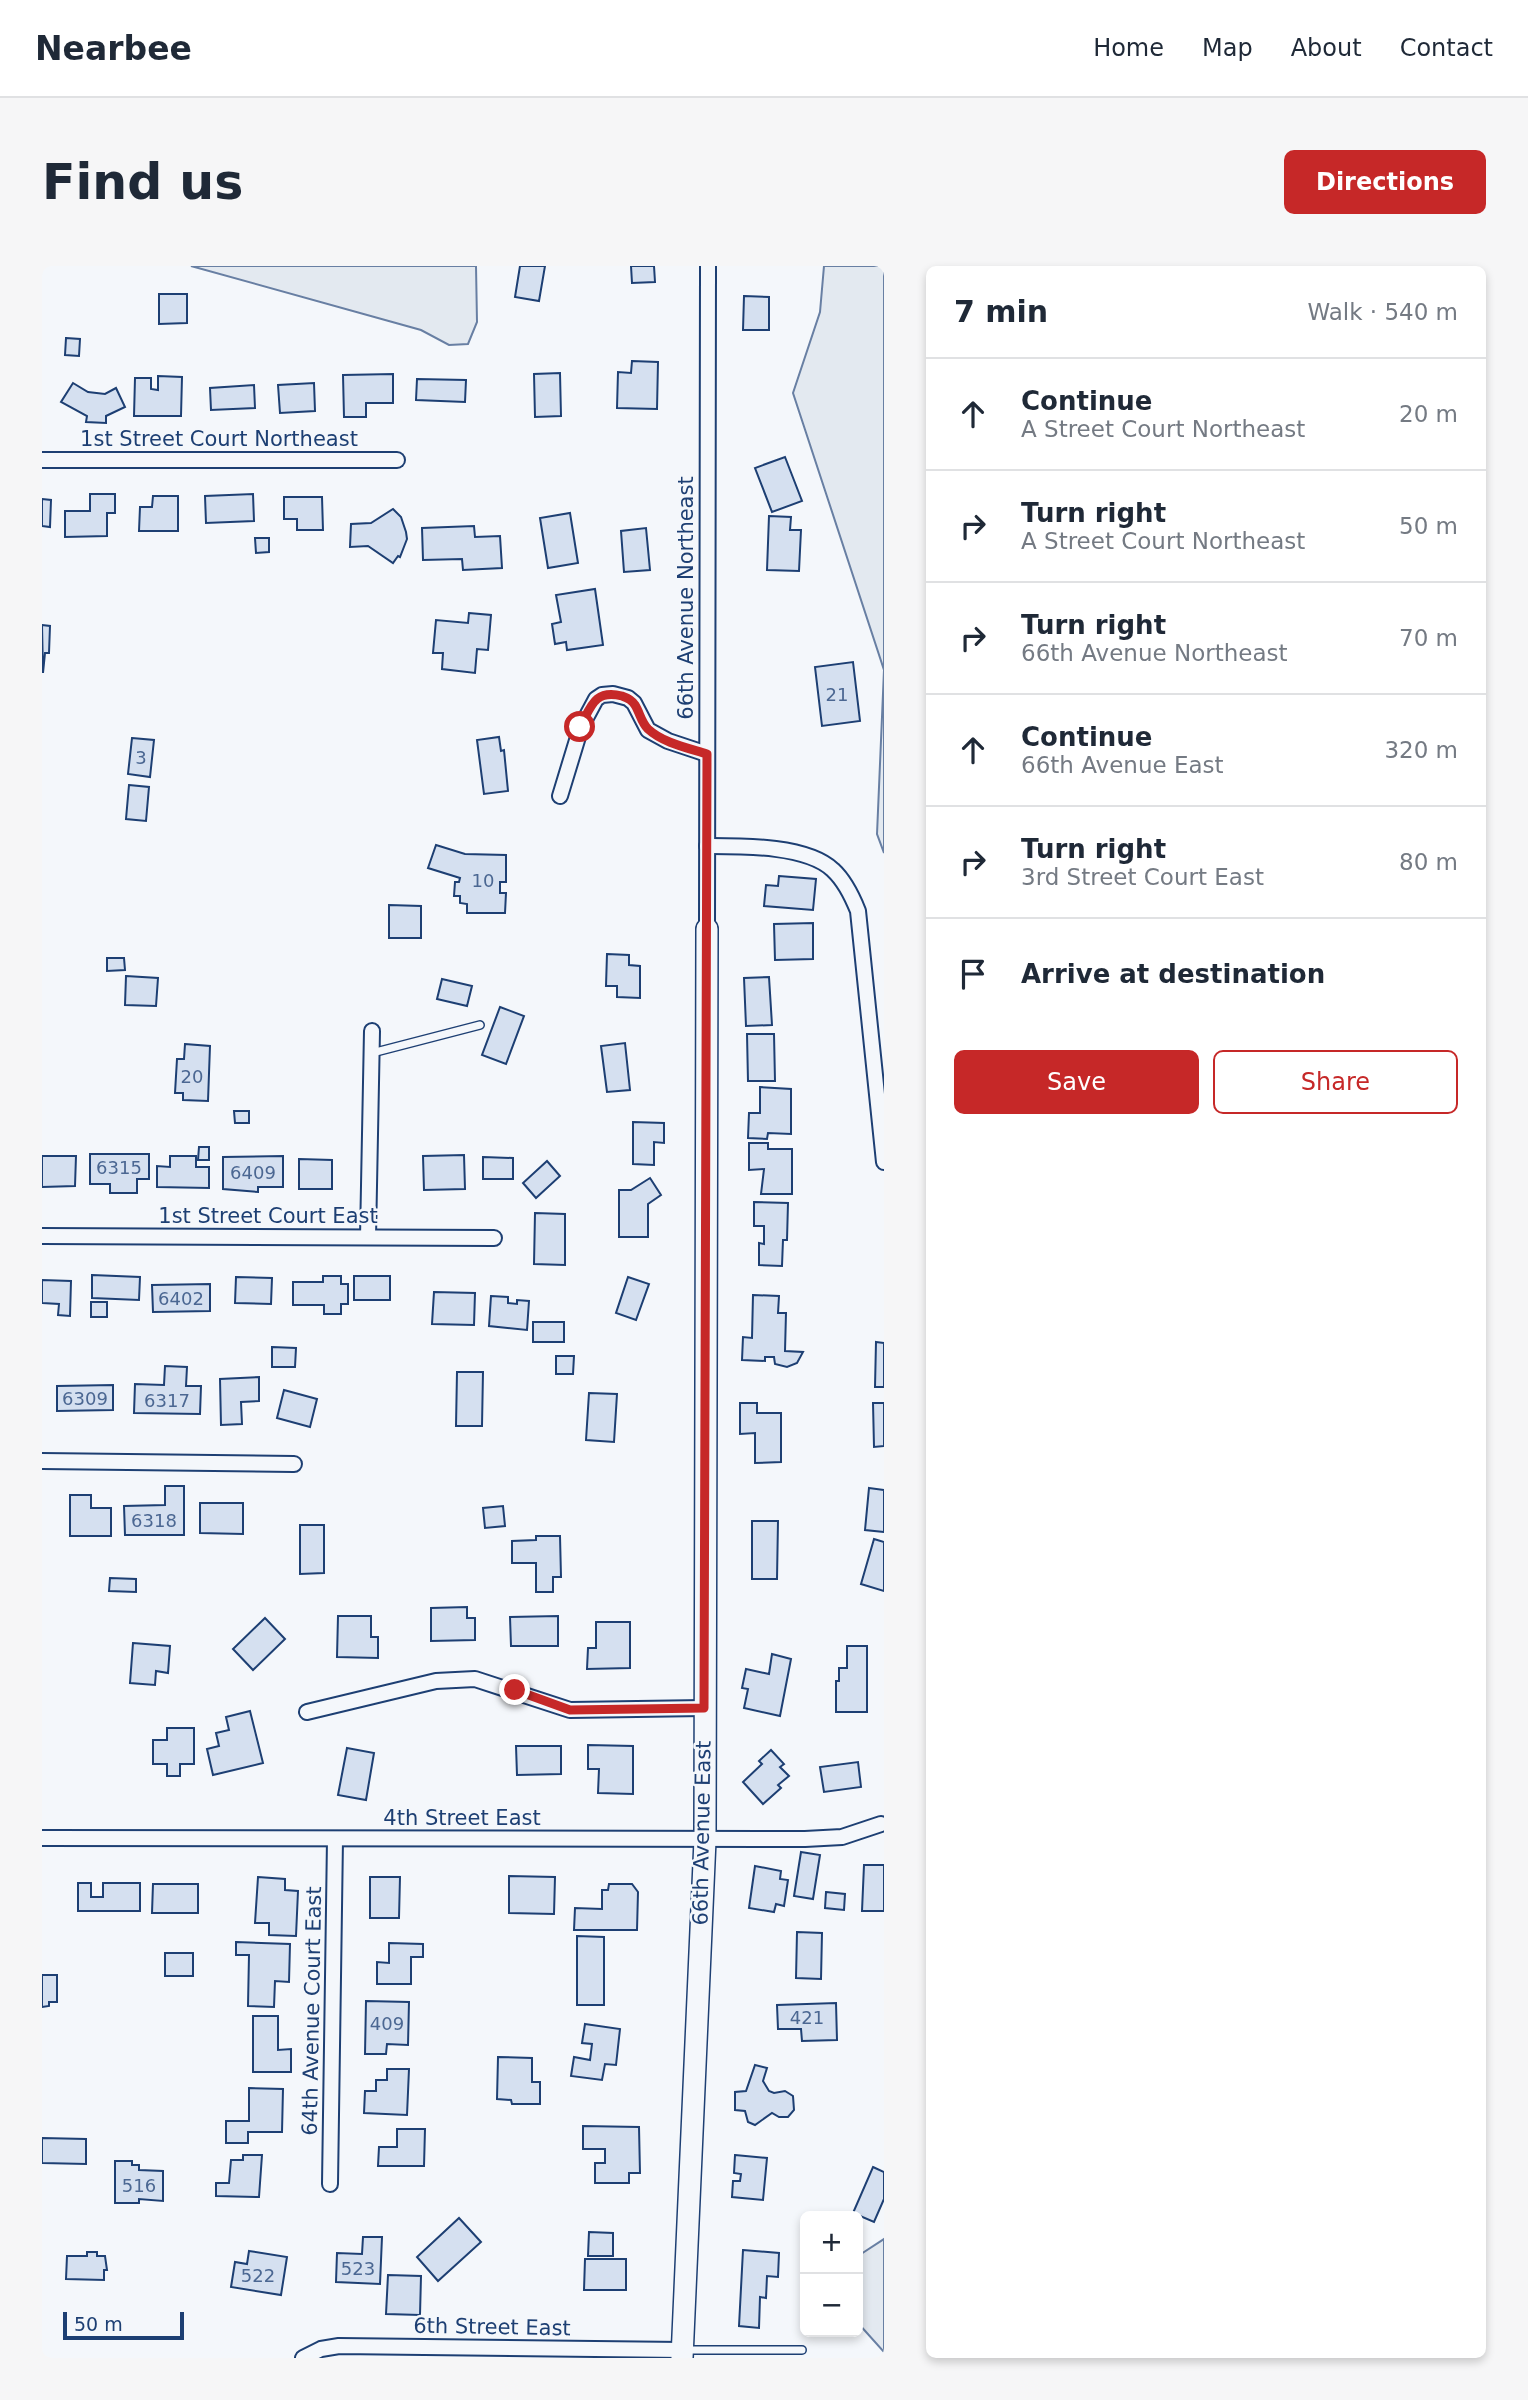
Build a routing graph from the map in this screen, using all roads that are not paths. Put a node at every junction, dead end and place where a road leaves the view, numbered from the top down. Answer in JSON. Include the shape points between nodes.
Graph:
{"nodes":[{"id":1,"x":708,"y":266,"type":"edge"},
{"id":2,"x":42,"y":460,"type":"edge"},
{"id":3,"x":397,"y":460,"type":"dead end"},
{"id":4,"x":707,"y":754,"type":"junction"},
{"id":5,"x":560,"y":796,"type":"dead end"},
{"id":6,"x":707,"y":846,"type":"junction"},
{"id":7,"x":707,"y":929,"type":"joint"},
{"id":8,"x":480,"y":1025,"type":"dead end"},
{"id":9,"x":372,"y":1031,"type":"dead end"},
{"id":10,"x":371,"y":1054,"type":"junction"},
{"id":11,"x":884,"y":1162,"type":"edge"},
{"id":12,"x":42,"y":1236,"type":"edge"},
{"id":13,"x":368,"y":1237,"type":"junction"},
{"id":14,"x":494,"y":1238,"type":"dead end"},
{"id":15,"x":42,"y":1461,"type":"edge"},
{"id":16,"x":293,"y":1465,"type":"dead end"},
{"id":17,"x":704,"y":1708,"type":"junction"},
{"id":18,"x":307,"y":1712,"type":"dead end"},
{"id":19,"x":881,"y":1824,"type":"dead end"},
{"id":20,"x":42,"y":1838,"type":"edge"},
{"id":21,"x":335,"y":1839,"type":"junction"},
{"id":22,"x":705,"y":1840,"type":"junction"},
{"id":23,"x":330,"y":2184,"type":"dead end"},
{"id":24,"x":802,"y":2350,"type":"dead end"},
{"id":25,"x":682,"y":2354,"type":"edge"},
{"id":26,"x":303,"y":2358,"type":"edge"}],
"edges":[{"from":1,"to":4,"type":"street","name":"66th Avenue Northeast"},
{"from":2,"to":3,"type":"street","name":"1st Street Court Northeast"},
{"from":4,"to":5,"type":"street","via":[[648,730],[628,698],[602,695],[580,727]]},
{"from":4,"to":6,"type":"street","name":"66th Avenue Northeast"},
{"from":6,"to":7,"type":"street","name":"66th Avenue Northeast"},
{"from":6,"to":11,"type":"street","via":[[774,849],[820,862],[841,880],[858,911]]},
{"from":7,"to":17,"type":"street","name":"66th Avenue East"},
{"from":8,"to":10,"type":"lane"},
{"from":9,"to":10,"type":"street"},
{"from":10,"to":13,"type":"street"},
{"from":12,"to":13,"type":"street","name":"1st Street Court East"},
{"from":13,"to":14,"type":"street","name":"1st Street Court East"},
{"from":15,"to":16,"type":"street"},
{"from":17,"to":18,"type":"street","via":[[570,1710],[498,1685],[456,1679]]},
{"from":17,"to":22,"type":"street","name":"66th Avenue East"},
{"from":19,"to":22,"type":"street","name":"4th Street East","via":[[842,1837]]},
{"from":20,"to":21,"type":"street","name":"4th Street East"},
{"from":21,"to":22,"type":"street","name":"4th Street East"},
{"from":21,"to":23,"type":"street","name":"64th Avenue Court East"},
{"from":22,"to":25,"type":"street","name":"66th Avenue East"},
{"from":24,"to":25,"type":"lane"},
{"from":25,"to":26,"type":"street","name":"6th Street East","via":[[339,2346]]}]}
